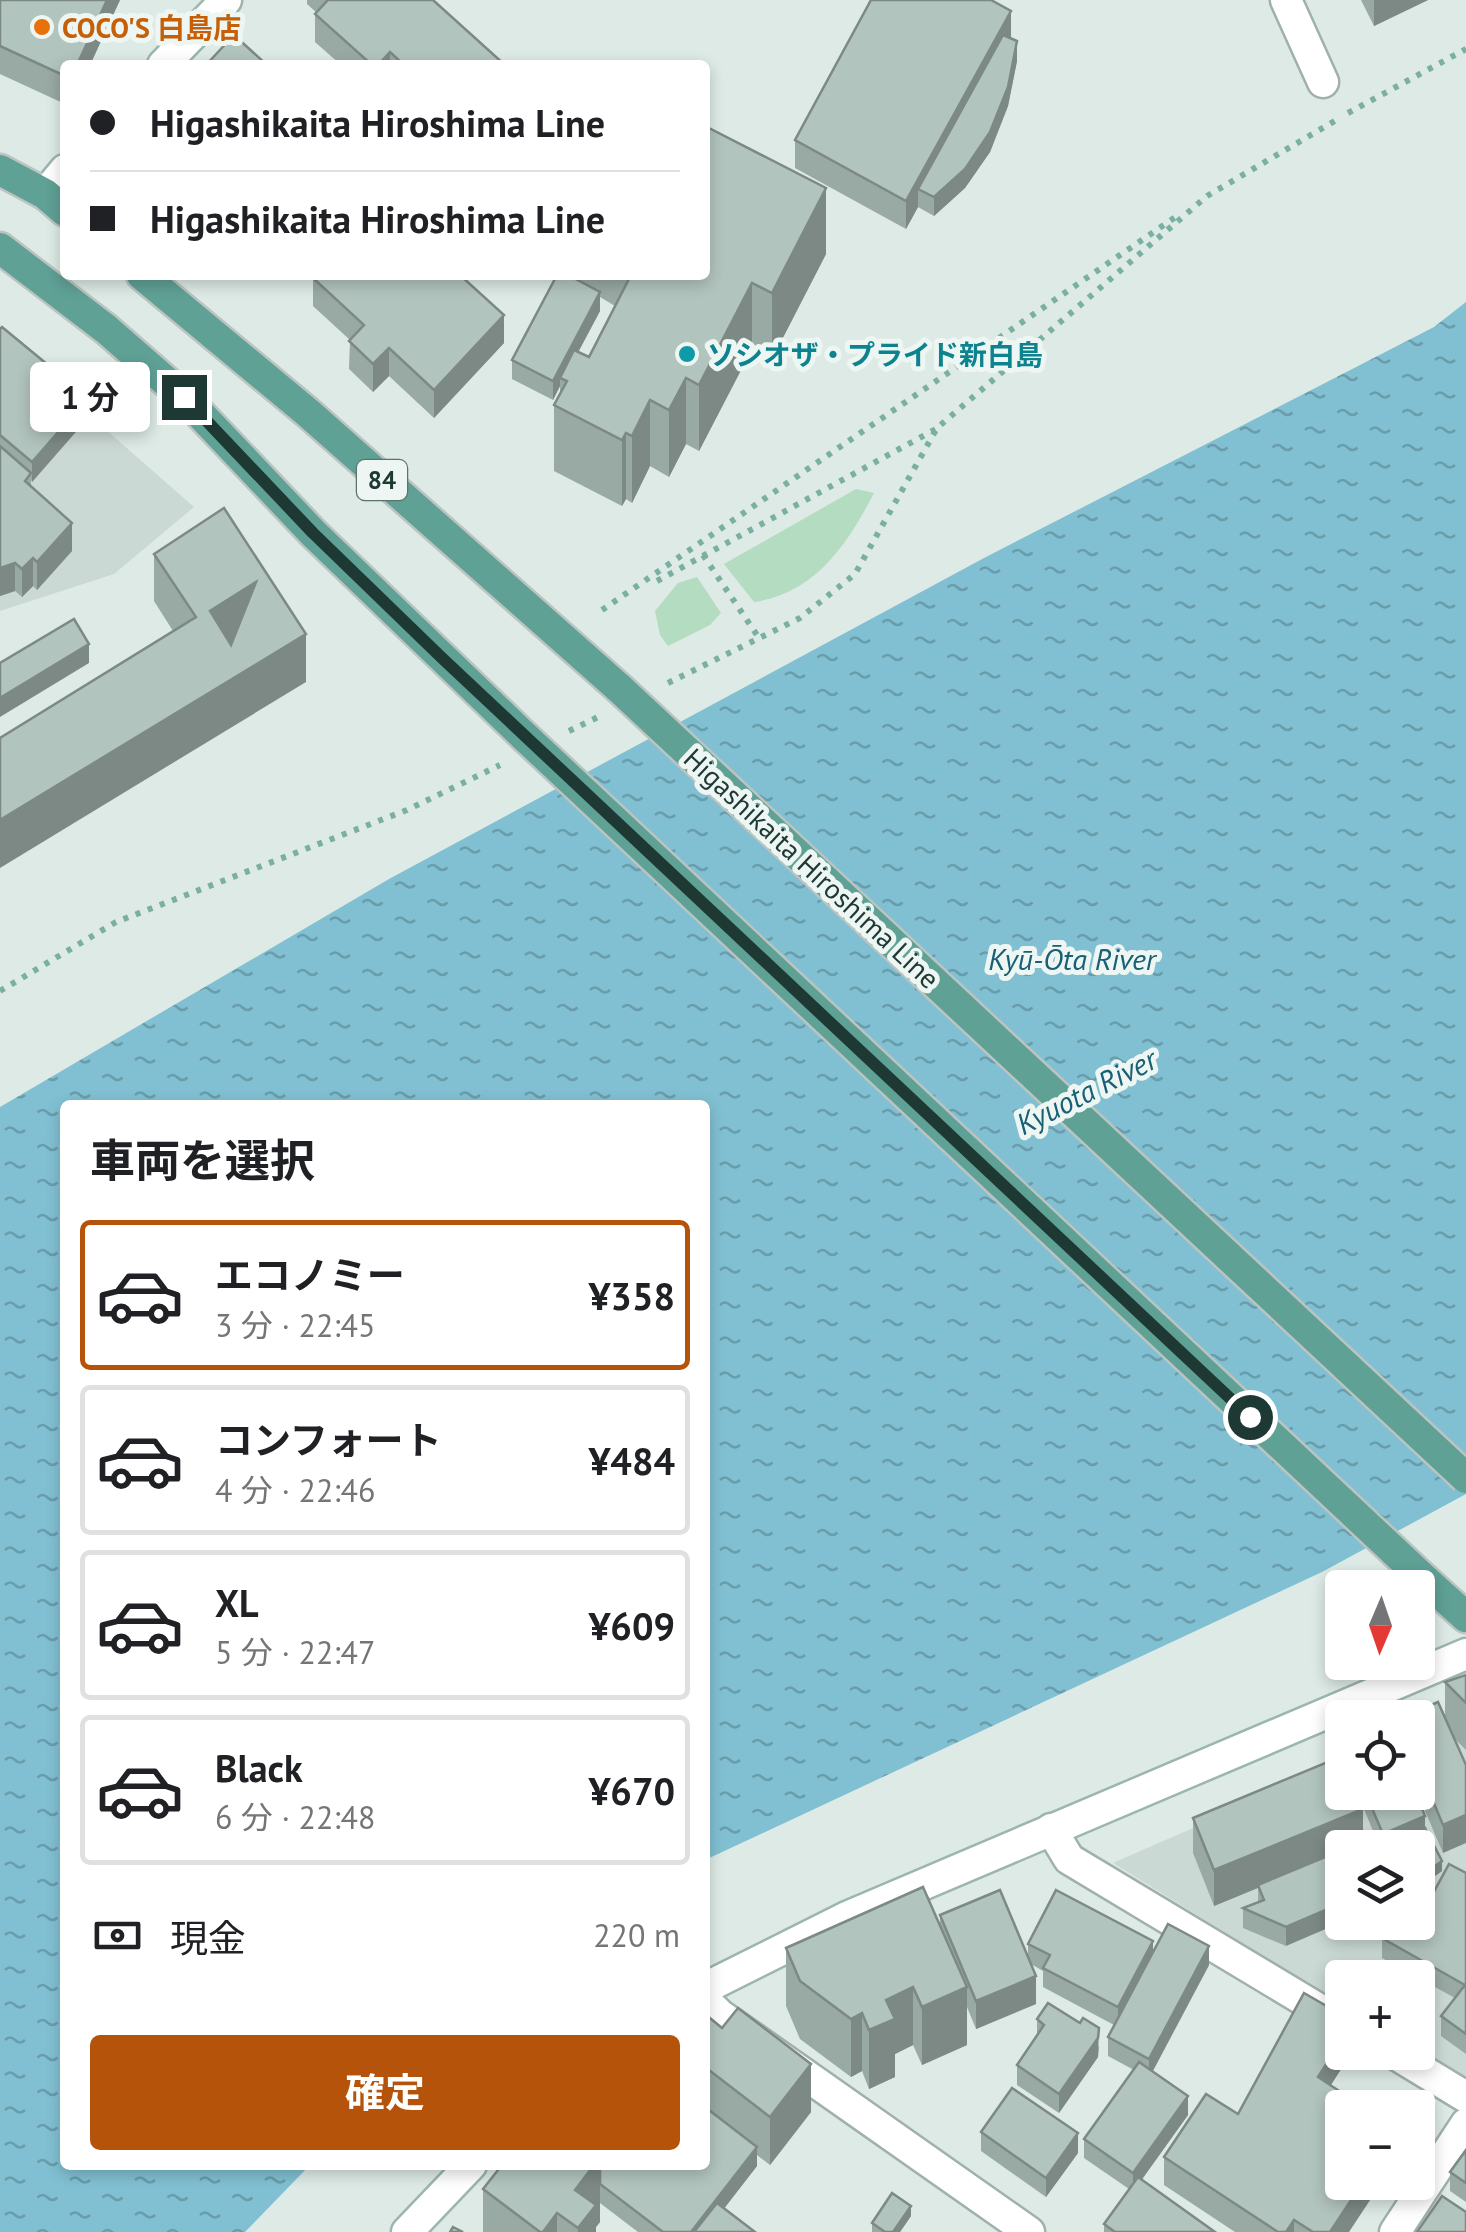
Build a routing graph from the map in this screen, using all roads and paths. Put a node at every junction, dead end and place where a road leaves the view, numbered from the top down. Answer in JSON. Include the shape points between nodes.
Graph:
{"nodes":[{"id":1,"x":226,"y":0,"type":"edge"},
{"id":2,"x":1286,"y":0,"type":"edge"},
{"id":3,"x":1466,"y":49,"type":"edge"},
{"id":4,"x":169,"y":60,"type":"edge"},
{"id":5,"x":1324,"y":82,"type":"dead end"},
{"id":6,"x":0,"y":170,"type":"edge"},
{"id":7,"x":1207,"y":196,"type":"junction"},
{"id":8,"x":55,"y":202,"type":"edge"},
{"id":9,"x":0,"y":248,"type":"edge"},
{"id":10,"x":148,"y":280,"type":"edge"},
{"id":11,"x":937,"y":428,"type":"junction"},
{"id":12,"x":703,"y":555,"type":"junction"},
{"id":13,"x":626,"y":598,"type":"junction"},
{"id":14,"x":602,"y":610,"type":"dead end"},
{"id":15,"x":759,"y":638,"type":"junction"},
{"id":16,"x":653,"y":690,"type":"dead end"},
{"id":17,"x":601,"y":716,"type":"dead end"},
{"id":18,"x":566,"y":733,"type":"dead end"},
{"id":19,"x":519,"y":748,"type":"junction"},
{"id":20,"x":0,"y":991,"type":"edge"},
{"id":21,"x":1466,"y":1478,"type":"edge"},
{"id":22,"x":1466,"y":1616,"type":"edge"},
{"id":23,"x":1466,"y":1654,"type":"edge"},
{"id":24,"x":1051,"y":1829,"type":"junction"},
{"id":25,"x":710,"y":1986,"type":"edge"},
{"id":26,"x":710,"y":2005,"type":"edge"},
{"id":27,"x":1325,"y":2013,"type":"edge"},
{"id":28,"x":1422,"y":2070,"type":"edge"},
{"id":29,"x":1466,"y":2097,"type":"edge"},
{"id":30,"x":1466,"y":2124,"type":"edge"},
{"id":31,"x":466,"y":2170,"type":"edge"},
{"id":32,"x":407,"y":2232,"type":"edge"},
{"id":33,"x":1029,"y":2232,"type":"edge"},
{"id":34,"x":1395,"y":2232,"type":"edge"}],
"edges":[{"from":1,"to":4,"type":"street"},
{"from":2,"to":5,"type":"street"},
{"from":3,"to":7,"type":"path"},
{"from":6,"to":8,"type":"main road"},
{"from":7,"to":11,"type":"path"},
{"from":7,"to":13,"type":"path"},
{"from":9,"to":19,"type":"main road","via":[[184,397]]},
{"from":10,"to":21,"type":"main road","name":"Higashikaita Hiroshima Line","number":"84","bridge":true,"via":[[619,688]]},
{"from":11,"to":12,"type":"path"},
{"from":11,"to":15,"type":"path","via":[[855,574],[800,618]]},
{"from":12,"to":13,"type":"path"},
{"from":12,"to":15,"type":"path"},
{"from":13,"to":14,"type":"path"},
{"from":15,"to":16,"type":"path"},
{"from":17,"to":18,"type":"path"},
{"from":19,"to":20,"type":"path","via":[[408,810],[116,922]]},
{"from":19,"to":22,"type":"main road","bridge":true},
{"from":23,"to":24,"type":"street"},
{"from":24,"to":25,"type":"street","via":[[849,1916]]},
{"from":24,"to":27,"type":"street","via":[[1069,1860]]},
{"from":26,"to":33,"type":"street"},
{"from":28,"to":29,"type":"street"},
{"from":30,"to":34,"type":"street"},
{"from":31,"to":32,"type":"street"}]}
